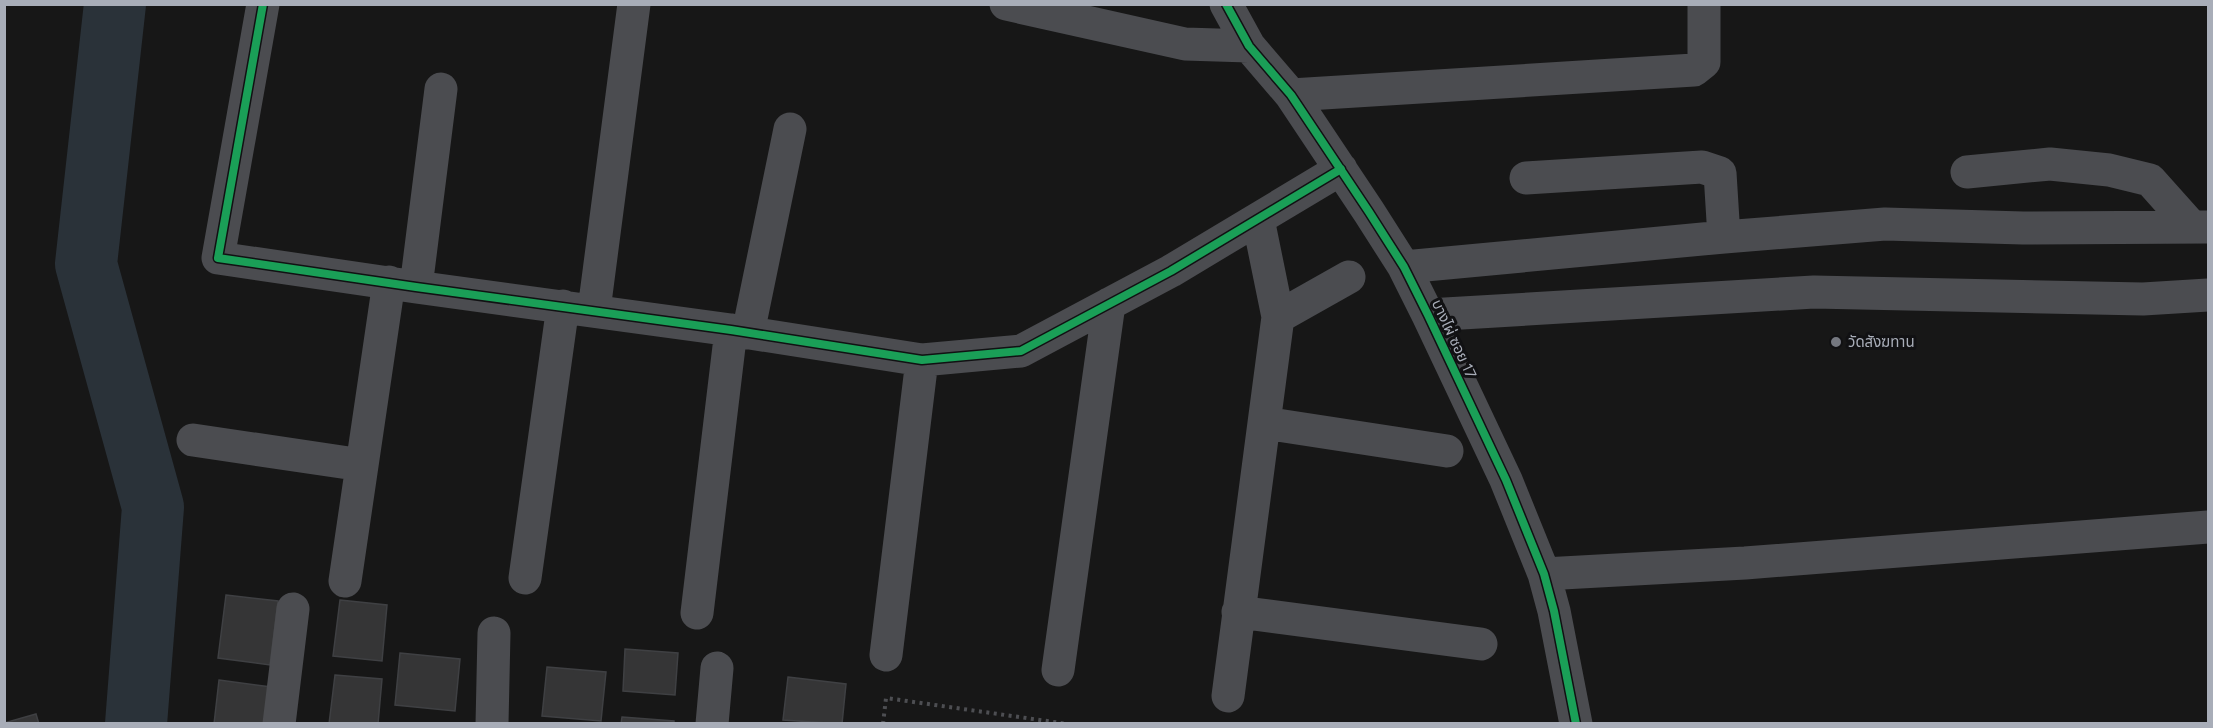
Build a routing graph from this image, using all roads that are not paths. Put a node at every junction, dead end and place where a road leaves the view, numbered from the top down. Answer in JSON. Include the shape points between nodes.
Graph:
{"nodes":[{"id":1,"x":263,"y":4,"type":"edge"},
{"id":2,"x":633,"y":4,"type":"edge"},
{"id":3,"x":1006,"y":4,"type":"edge"},
{"id":4,"x":1226,"y":4,"type":"edge"},
{"id":5,"x":1704,"y":4,"type":"edge"},
{"id":6,"x":1249,"y":45,"type":"junction"},
{"id":7,"x":441,"y":89,"type":"dead end"},
{"id":8,"x":1291,"y":95,"type":"junction"},
{"id":9,"x":790,"y":129,"type":"dead end"},
{"id":10,"x":1341,"y":169,"type":"junction"},
{"id":11,"x":1967,"y":172,"type":"dead end"},
{"id":12,"x":1526,"y":178,"type":"dead end"},
{"id":13,"x":1258,"y":219,"type":"junction"},
{"id":14,"x":2200,"y":227,"type":"edge"},
{"id":15,"x":1724,"y":237,"type":"junction"},
{"id":16,"x":1404,"y":267,"type":"junction"},
{"id":17,"x":1349,"y":277,"type":"dead end"},
{"id":18,"x":403,"y":285,"type":"junction"},
{"id":19,"x":2208,"y":296,"type":"edge"},
{"id":20,"x":1109,"y":304,"type":"junction"},
{"id":21,"x":579,"y":308,"type":"junction"},
{"id":22,"x":1428,"y":315,"type":"junction"},
{"id":23,"x":1278,"y":317,"type":"junction"},
{"id":24,"x":740,"y":332,"type":"junction"},
{"id":25,"x":922,"y":360,"type":"junction"},
{"id":26,"x":1264,"y":423,"type":"junction"},
{"id":27,"x":193,"y":440,"type":"dead end"},
{"id":28,"x":1446,"y":451,"type":"dead end"},
{"id":29,"x":362,"y":465,"type":"junction"},
{"id":30,"x":2208,"y":527,"type":"edge"},
{"id":31,"x":1544,"y":574,"type":"junction"},
{"id":32,"x":525,"y":578,"type":"dead end"},
{"id":33,"x":345,"y":581,"type":"dead end"},
{"id":34,"x":293,"y":609,"type":"dead end"},
{"id":35,"x":1238,"y":612,"type":"junction"},
{"id":36,"x":697,"y":613,"type":"dead end"},
{"id":37,"x":494,"y":633,"type":"dead end"},
{"id":38,"x":1481,"y":644,"type":"dead end"},
{"id":39,"x":886,"y":655,"type":"dead end"},
{"id":40,"x":717,"y":668,"type":"dead end"},
{"id":41,"x":1058,"y":670,"type":"dead end"},
{"id":42,"x":1228,"y":696,"type":"dead end"},
{"id":43,"x":279,"y":723,"type":"edge"},
{"id":44,"x":492,"y":723,"type":"edge"},
{"id":45,"x":712,"y":723,"type":"edge"},
{"id":46,"x":1576,"y":723,"type":"edge"}],
"edges":[{"from":1,"to":18,"type":"street","via":[[218,258]]},
{"from":2,"to":21,"type":"street"},
{"from":3,"to":6,"type":"street","via":[[1185,44]]},
{"from":4,"to":6,"type":"street","name":"บางไผ่ ซอย 17"},
{"from":5,"to":8,"type":"street","via":[[1704,62],[1694,70]]},
{"from":6,"to":8,"type":"street","name":"บางไผ่ ซอย 17"},
{"from":7,"to":18,"type":"street"},
{"from":8,"to":10,"type":"street","name":"บางไผ่ ซอย 17"},
{"from":9,"to":24,"type":"street"},
{"from":10,"to":13,"type":"street"},
{"from":10,"to":16,"type":"street","name":"บางไผ่ ซอย 17"},
{"from":11,"to":14,"type":"street","via":[[2050,164],[2109,170],[2150,180]]},
{"from":12,"to":15,"type":"street","via":[[1702,167],[1720,173]]},
{"from":13,"to":20,"type":"street"},
{"from":13,"to":23,"type":"street"},
{"from":14,"to":15,"type":"street","via":[[1885,224]]},
{"from":15,"to":16,"type":"street"},
{"from":16,"to":22,"type":"street","name":"บางไผ่ ซอย 17"},
{"from":17,"to":23,"type":"street"},
{"from":18,"to":21,"type":"street"},
{"from":18,"to":29,"type":"street"},
{"from":19,"to":22,"type":"street","via":[[1814,292]]},
{"from":20,"to":25,"type":"street","via":[[1022,351]]},
{"from":20,"to":41,"type":"street"},
{"from":21,"to":24,"type":"street"},
{"from":21,"to":32,"type":"street"},
{"from":22,"to":31,"type":"street","name":"บางไผ่ ซอย 17","via":[[1506,480]]},
{"from":23,"to":26,"type":"street"},
{"from":24,"to":25,"type":"street"},
{"from":24,"to":36,"type":"street"},
{"from":25,"to":39,"type":"street"},
{"from":26,"to":28,"type":"street"},
{"from":26,"to":35,"type":"street"},
{"from":27,"to":29,"type":"street"},
{"from":29,"to":33,"type":"street"},
{"from":30,"to":31,"type":"street","via":[[1745,563]]},
{"from":31,"to":46,"type":"street","name":"บางไผ่ ซอย 17"},
{"from":34,"to":43,"type":"street"},
{"from":35,"to":38,"type":"street"},
{"from":35,"to":42,"type":"street"},
{"from":37,"to":44,"type":"street"},
{"from":40,"to":45,"type":"street"}]}
